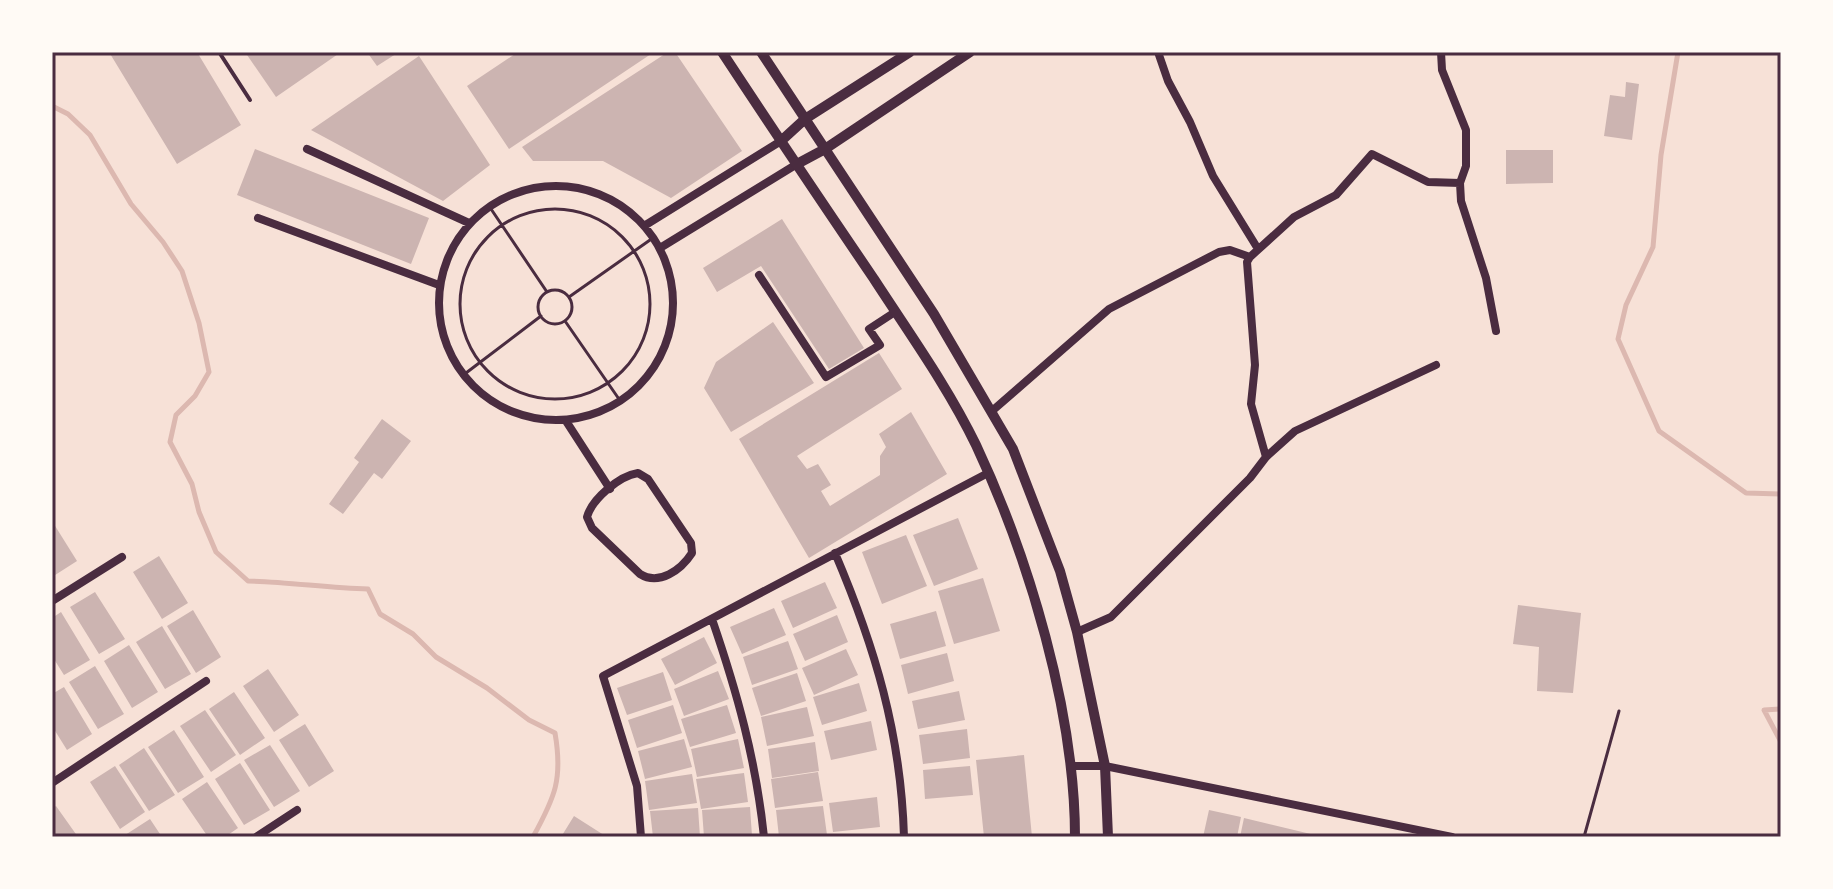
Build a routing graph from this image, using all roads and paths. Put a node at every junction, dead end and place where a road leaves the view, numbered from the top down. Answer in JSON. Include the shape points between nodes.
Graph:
{"nodes":[{"id":1,"x":219,"y":52,"type":"edge"},
{"id":2,"x":722,"y":52,"type":"edge"},
{"id":3,"x":761,"y":52,"type":"edge"},
{"id":4,"x":910,"y":52,"type":"edge"},
{"id":5,"x":970,"y":52,"type":"edge"},
{"id":6,"x":1158,"y":52,"type":"edge"},
{"id":7,"x":1441,"y":52,"type":"edge"},
{"id":8,"x":250,"y":100,"type":"dead end"},
{"id":9,"x":805,"y":119,"type":"junction"},
{"id":10,"x":781,"y":141,"type":"junction"},
{"id":11,"x":307,"y":149,"type":"dead end"},
{"id":12,"x":825,"y":149,"type":"junction"},
{"id":13,"x":797,"y":164,"type":"junction"},
{"id":14,"x":1460,"y":183,"type":"junction"},
{"id":15,"x":489,"y":206,"type":"junction"},
{"id":16,"x":258,"y":218,"type":"dead end"},
{"id":17,"x":469,"y":223,"type":"junction"},
{"id":18,"x":502,"y":225,"type":"junction"},
{"id":19,"x":644,"y":226,"type":"junction"},
{"id":20,"x":654,"y":238,"type":"junction"},
{"id":21,"x":660,"y":248,"type":"junction"},
{"id":22,"x":1258,"y":249,"type":"junction"},
{"id":23,"x":635,"y":251,"type":"junction"},
{"id":24,"x":1250,"y":257,"type":"junction"},
{"id":25,"x":759,"y":275,"type":"dead end"},
{"id":26,"x":439,"y":285,"type":"junction"},
{"id":27,"x":547,"y":293,"type":"junction"},
{"id":28,"x":569,"y":297,"type":"junction"},
{"id":29,"x":895,"y":312,"type":"junction"},
{"id":30,"x":541,"y":316,"type":"junction"},
{"id":31,"x":565,"y":321,"type":"junction"},
{"id":32,"x":1496,"y":331,"type":"dead end"},
{"id":33,"x":480,"y":363,"type":"junction"},
{"id":34,"x":1436,"y":365,"type":"dead end"},
{"id":35,"x":462,"y":376,"type":"junction"},
{"id":36,"x":609,"y":384,"type":"junction"},
{"id":37,"x":621,"y":402,"type":"junction"},
{"id":38,"x":992,"y":411,"type":"junction"},
{"id":39,"x":566,"y":421,"type":"junction"},
{"id":40,"x":1266,"y":457,"type":"junction"},
{"id":41,"x":988,"y":473,"type":"junction"},
{"id":42,"x":610,"y":489,"type":"junction"},
{"id":43,"x":835,"y":553,"type":"junction"},
{"id":44,"x":122,"y":557,"type":"dead end"},
{"id":45,"x":52,"y":601,"type":"edge"},
{"id":46,"x":712,"y":619,"type":"junction"},
{"id":47,"x":1077,"y":632,"type":"junction"},
{"id":48,"x":206,"y":681,"type":"dead end"},
{"id":49,"x":1619,"y":711,"type":"dead end"},
{"id":50,"x":1071,"y":766,"type":"junction"},
{"id":51,"x":1105,"y":766,"type":"junction"},
{"id":52,"x":52,"y":783,"type":"edge"},
{"id":53,"x":297,"y":810,"type":"dead end"},
{"id":54,"x":256,"y":837,"type":"edge"},
{"id":55,"x":641,"y":837,"type":"edge"},
{"id":56,"x":764,"y":837,"type":"edge"},
{"id":57,"x":904,"y":837,"type":"edge"},
{"id":58,"x":1075,"y":837,"type":"edge"},
{"id":59,"x":1108,"y":837,"type":"edge"},
{"id":60,"x":1452,"y":837,"type":"edge"},
{"id":61,"x":1584,"y":837,"type":"edge"}],
"edges":[{"from":1,"to":8,"type":"lane"},
{"from":2,"to":10,"type":"street"},
{"from":3,"to":9,"type":"street"},
{"from":4,"to":9,"type":"street"},
{"from":5,"to":12,"type":"street"},
{"from":6,"to":22,"type":"street","via":[[1213,176]]},
{"from":7,"to":14,"type":"street","via":[[1442,70],[1466,130],[1466,166]]},
{"from":9,"to":10,"type":"street"},
{"from":9,"to":12,"type":"street"},
{"from":10,"to":13,"type":"street"},
{"from":10,"to":19,"type":"street"},
{"from":11,"to":17,"type":"street"},
{"from":12,"to":13,"type":"street"},
{"from":12,"to":38,"type":"street"},
{"from":13,"to":21,"type":"street"},
{"from":13,"to":29,"type":"street"},
{"from":14,"to":22,"type":"street","via":[[1428,182],[1372,154],[1331,199],[1294,217]]},
{"from":14,"to":32,"type":"street"},
{"from":15,"to":17,"type":"street"},
{"from":15,"to":18,"type":"path"},
{"from":15,"to":19,"type":"street","via":[[519,191],[553,185],[587,190],[618,203]]},
{"from":16,"to":26,"type":"street"},
{"from":17,"to":26,"type":"street","via":[[449,252]]},
{"from":18,"to":23,"type":"path","via":[[529,212],[558,209],[588,215],[614,229]]},
{"from":18,"to":27,"type":"path"},
{"from":18,"to":33,"type":"path","via":[[482,242],[461,289],[463,327]]},
{"from":19,"to":20,"type":"street"},
{"from":20,"to":21,"type":"street"},
{"from":20,"to":23,"type":"path"},
{"from":21,"to":37,"type":"street","via":[[672,281],[671,327],[647,379]]},
{"from":22,"to":24,"type":"street"},
{"from":23,"to":28,"type":"path"},
{"from":23,"to":36,"type":"path","via":[[651,308],[645,338],[631,364]]},
{"from":24,"to":38,"type":"street","via":[[1219,252],[1120,302]]},
{"from":24,"to":40,"type":"street","via":[[1255,365],[1251,404]]},
{"from":25,"to":29,"type":"street","via":[[826,377],[880,345],[869,329]]},
{"from":26,"to":35,"type":"street","via":[[438,317],[446,348]]},
{"from":27,"to":28,"type":"path","via":[[559,291]]},
{"from":27,"to":30,"type":"path","via":[[539,303]]},
{"from":28,"to":31,"type":"path","via":[[572,310]]},
{"from":29,"to":41,"type":"street"},
{"from":30,"to":31,"type":"path","via":[[552,324]]},
{"from":30,"to":33,"type":"path"},
{"from":31,"to":36,"type":"path"},
{"from":33,"to":35,"type":"path"},
{"from":33,"to":36,"type":"path","via":[[500,382],[526,395],[554,400],[583,396]]},
{"from":34,"to":40,"type":"street","via":[[1295,431]]},
{"from":35,"to":39,"type":"street","via":[[509,411],[537,420]]},
{"from":36,"to":37,"type":"path"},
{"from":37,"to":39,"type":"street"},
{"from":38,"to":47,"type":"street","via":[[1013,449],[1060,571]]},
{"from":39,"to":42,"type":"street"},
{"from":40,"to":47,"type":"street","via":[[1111,617]]},
{"from":41,"to":43,"type":"street"},
{"from":41,"to":50,"type":"street","via":[[1014,536],[1048,647]]},
{"from":42,"to":42,"type":"street","via":[[627,475],[638,473],[648,479],[691,543],[685,564],[649,580],[592,528],[590,507]]},
{"from":43,"to":46,"type":"street"},
{"from":43,"to":57,"type":"street","via":[[884,690],[902,786]]},
{"from":44,"to":45,"type":"street"},
{"from":46,"to":55,"type":"street","via":[[603,676],[637,786]]},
{"from":46,"to":56,"type":"street","via":[[741,704]]},
{"from":47,"to":51,"type":"street"},
{"from":48,"to":52,"type":"street"},
{"from":49,"to":61,"type":"path"},
{"from":50,"to":51,"type":"street"},
{"from":50,"to":58,"type":"street"},
{"from":51,"to":59,"type":"street"},
{"from":51,"to":60,"type":"street"},
{"from":53,"to":54,"type":"street"}]}
